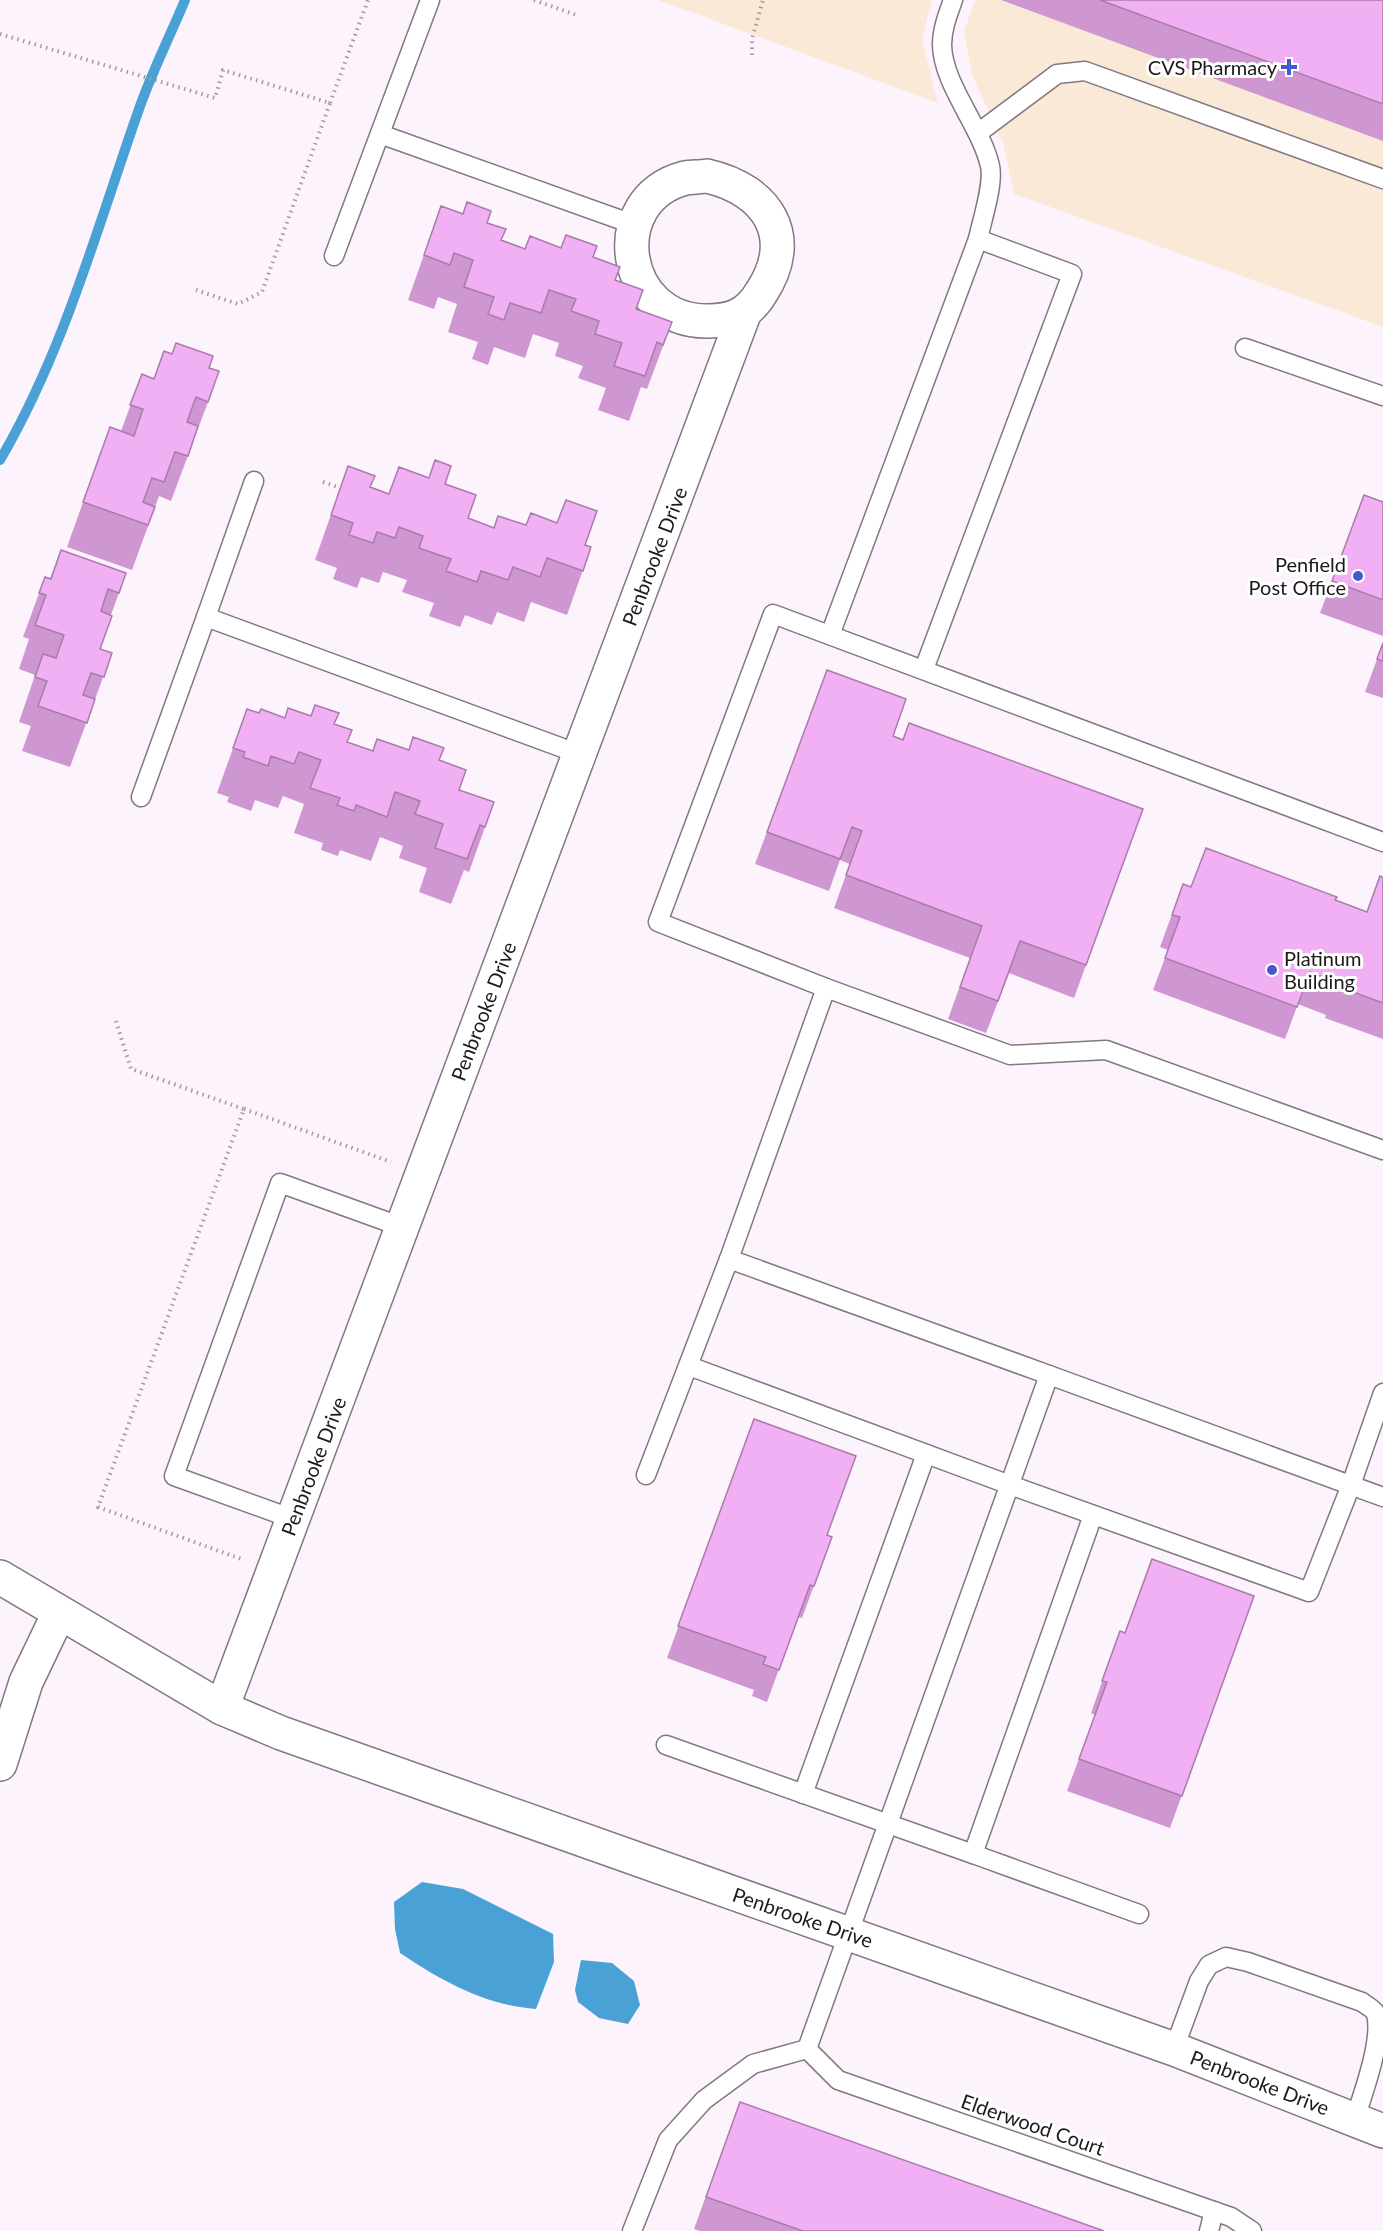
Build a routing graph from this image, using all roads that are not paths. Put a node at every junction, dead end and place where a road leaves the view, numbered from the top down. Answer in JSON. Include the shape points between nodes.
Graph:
{"nodes":[{"id":1,"x":430,"y":0,"type":"edge"},
{"id":2,"x":953,"y":0,"type":"edge"},
{"id":3,"x":978,"y":133,"type":"junction"},
{"id":4,"x":380,"y":134,"type":"junction"},
{"id":5,"x":1383,"y":178,"type":"edge"},
{"id":6,"x":635,"y":225,"type":"junction"},
{"id":7,"x":978,"y":239,"type":"junction"},
{"id":8,"x":334,"y":256,"type":"dead end"},
{"id":9,"x":744,"y":314,"type":"junction"},
{"id":10,"x":1245,"y":348,"type":"dead end"},
{"id":11,"x":1383,"y":396,"type":"edge"},
{"id":12,"x":254,"y":481,"type":"dead end"},
{"id":13,"x":206,"y":617,"type":"junction"},
{"id":14,"x":830,"y":634,"type":"junction"},
{"id":15,"x":924,"y":669,"type":"junction"},
{"id":16,"x":579,"y":754,"type":"junction"},
{"id":17,"x":141,"y":797,"type":"dead end"},
{"id":18,"x":1383,"y":842,"type":"edge"},
{"id":19,"x":826,"y":988,"type":"junction"},
{"id":20,"x":1383,"y":1150,"type":"edge"},
{"id":21,"x":402,"y":1227,"type":"junction"},
{"id":22,"x":729,"y":1259,"type":"junction"},
{"id":23,"x":689,"y":1366,"type":"junction"},
{"id":24,"x":1049,"y":1375,"type":"junction"},
{"id":25,"x":1383,"y":1393,"type":"edge"},
{"id":26,"x":926,"y":1454,"type":"junction"},
{"id":27,"x":646,"y":1475,"type":"dead end"},
{"id":28,"x":1010,"y":1485,"type":"junction"},
{"id":29,"x":1351,"y":1485,"type":"junction"},
{"id":30,"x":1383,"y":1497,"type":"edge"},
{"id":31,"x":1093,"y":1515,"type":"junction"},
{"id":32,"x":293,"y":1519,"type":"junction"},
{"id":33,"x":0,"y":1577,"type":"edge"},
{"id":34,"x":59,"y":1613,"type":"junction"},
{"id":35,"x":222,"y":1708,"type":"junction"},
{"id":36,"x":666,"y":1744,"type":"dead end"},
{"id":37,"x":0,"y":1764,"type":"edge"},
{"id":38,"x":803,"y":1794,"type":"junction"},
{"id":39,"x":888,"y":1824,"type":"junction"},
{"id":40,"x":973,"y":1854,"type":"junction"},
{"id":41,"x":1139,"y":1914,"type":"dead end"},
{"id":42,"x":849,"y":1933,"type":"junction"},
{"id":43,"x":807,"y":2049,"type":"junction"},
{"id":44,"x":1174,"y":2049,"type":"junction"},
{"id":45,"x":1369,"y":2125,"type":"edge"},
{"id":46,"x":1214,"y":2211,"type":"junction"},
{"id":47,"x":632,"y":2231,"type":"edge"},
{"id":48,"x":1209,"y":2231,"type":"edge"},
{"id":49,"x":1252,"y":2231,"type":"edge"}],
"edges":[{"from":1,"to":4,"type":"lane"},
{"from":2,"to":3,"type":"lane","via":[[942,46],[950,76]]},
{"from":3,"to":5,"type":"lane","via":[[1057,74],[1085,71]]},
{"from":3,"to":7,"type":"lane","via":[[990,168]]},
{"from":4,"to":6,"type":"lane"},
{"from":4,"to":8,"type":"lane"},
{"from":6,"to":9,"type":"street","name":"Penbrooke Drive","via":[[631,250],[635,275],[648,296],[668,312],[691,321],[716,321]]},
{"from":6,"to":9,"type":"street","name":"Penbrooke Drive","via":[[645,205],[684,178],[707,176],[730,181],[751,192],[766,210],[776,232],[777,256],[771,279]]},
{"from":7,"to":14,"type":"lane"},
{"from":7,"to":15,"type":"lane","via":[[1072,274]]},
{"from":9,"to":16,"type":"street","name":"Penbrooke Drive"},
{"from":10,"to":11,"type":"lane"},
{"from":12,"to":13,"type":"lane"},
{"from":13,"to":16,"type":"lane"},
{"from":13,"to":17,"type":"lane"},
{"from":14,"to":15,"type":"lane"},
{"from":14,"to":19,"type":"lane","via":[[773,614],[658,922]]},
{"from":15,"to":18,"type":"lane"},
{"from":16,"to":21,"type":"street","name":"Penbrooke Drive"},
{"from":19,"to":20,"type":"lane","via":[[1010,1056],[1106,1050]]},
{"from":19,"to":22,"type":"lane"},
{"from":21,"to":32,"type":"street","name":"Penbrooke Drive"},
{"from":21,"to":32,"type":"lane","via":[[280,1183],[174,1476]]},
{"from":22,"to":23,"type":"lane"},
{"from":22,"to":24,"type":"lane"},
{"from":23,"to":26,"type":"lane"},
{"from":23,"to":27,"type":"lane"},
{"from":24,"to":28,"type":"lane"},
{"from":24,"to":29,"type":"lane"},
{"from":25,"to":29,"type":"lane"},
{"from":26,"to":28,"type":"lane"},
{"from":26,"to":38,"type":"lane"},
{"from":28,"to":31,"type":"lane"},
{"from":28,"to":39,"type":"lane"},
{"from":29,"to":30,"type":"lane"},
{"from":29,"to":31,"type":"lane","via":[[1309,1592]]},
{"from":31,"to":40,"type":"lane"},
{"from":32,"to":35,"type":"street","name":"Penbrooke Drive"},
{"from":33,"to":34,"type":"street","name":"Penbrooke Drive"},
{"from":34,"to":35,"type":"street","name":"Penbrooke Drive"},
{"from":34,"to":37,"type":"street","via":[[26,1682]]},
{"from":35,"to":42,"type":"street","name":"Penbrooke Drive","via":[[350,1758]]},
{"from":36,"to":38,"type":"lane"},
{"from":38,"to":39,"type":"lane"},
{"from":39,"to":40,"type":"lane"},
{"from":39,"to":42,"type":"lane"},
{"from":40,"to":41,"type":"lane"},
{"from":42,"to":43,"type":"lane"},
{"from":42,"to":44,"type":"street","name":"Penbrooke Drive"},
{"from":43,"to":46,"type":"lane","name":"Elderwood Court","via":[[838,2080]]},
{"from":43,"to":47,"type":"lane","via":[[753,2064],[704,2100],[668,2140]]},
{"from":44,"to":45,"type":"street","name":"Penbrooke Drive"},
{"from":44,"to":45,"type":"lane","via":[[1199,1981],[1209,1965],[1226,1957],[1362,2002],[1376,2013],[1380,2031]]},
{"from":46,"to":48,"type":"lane"},
{"from":46,"to":49,"type":"lane","name":"Elderwood Court"}]}
